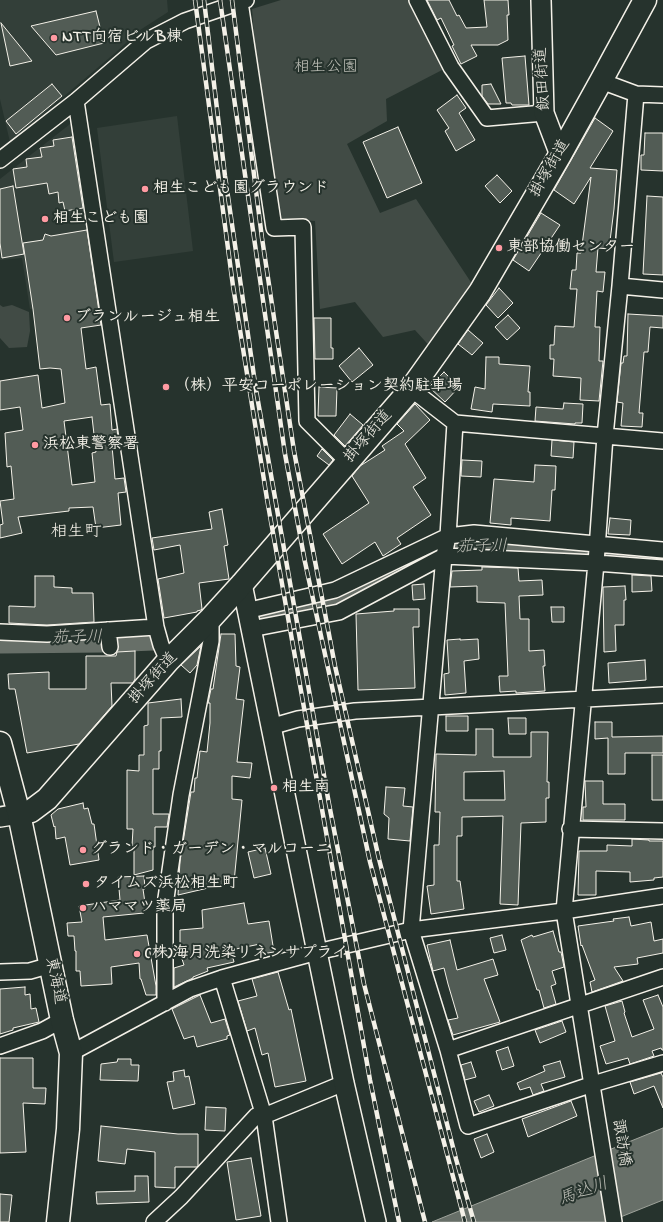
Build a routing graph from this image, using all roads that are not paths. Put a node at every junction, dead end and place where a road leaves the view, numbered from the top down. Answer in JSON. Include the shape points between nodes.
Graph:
{"nodes":[{"id":1,"x":417,"y":0,"type":"edge"},
{"id":2,"x":541,"y":0,"type":"edge"},
{"id":3,"x":645,"y":0,"type":"edge"},
{"id":4,"x":243,"y":1,"type":"edge"},
{"id":5,"x":601,"y":81,"type":"junction"},
{"id":6,"x":636,"y":94,"type":"junction"},
{"id":7,"x":663,"y":95,"type":"edge"},
{"id":8,"x":76,"y":101,"type":"junction"},
{"id":9,"x":544,"y":113,"type":"junction"},
{"id":10,"x":1,"y":153,"type":"edge"},
{"id":11,"x":560,"y":155,"type":"junction"},
{"id":12,"x":620,"y":286,"type":"junction"},
{"id":13,"x":663,"y":290,"type":"edge"},
{"id":14,"x":411,"y":389,"type":"junction"},
{"id":15,"x":455,"y":424,"type":"junction"},
{"id":16,"x":604,"y":436,"type":"junction"},
{"id":17,"x":663,"y":441,"type":"edge"},
{"id":18,"x":348,"y":462,"type":"junction"},
{"id":19,"x":448,"y":536,"type":"junction"},
{"id":20,"x":597,"y":543,"type":"junction"},
{"id":21,"x":663,"y":550,"type":"edge"},
{"id":22,"x":444,"y":556,"type":"junction"},
{"id":23,"x":596,"y":563,"type":"junction"},
{"id":24,"x":663,"y":568,"type":"edge"},
{"id":25,"x":242,"y":584,"type":"junction"},
{"id":26,"x":246,"y":611,"type":"junction"},
{"id":27,"x":211,"y":618,"type":"junction"},
{"id":28,"x":156,"y":627,"type":"junction"},
{"id":29,"x":108,"y":630,"type":"junction"},
{"id":30,"x":251,"y":630,"type":"junction"},
{"id":31,"x":0,"y":632,"type":"edge"},
{"id":32,"x":110,"y":647,"type":"dead end"},
{"id":33,"x":168,"y":661,"type":"junction"},
{"id":34,"x":663,"y":695,"type":"edge"},
{"id":35,"x":584,"y":699,"type":"junction"},
{"id":36,"x":432,"y":706,"type":"junction"},
{"id":37,"x":270,"y":727,"type":"junction"},
{"id":38,"x":0,"y":743,"type":"edge"},
{"id":39,"x":9,"y":815,"type":"edge"},
{"id":40,"x":570,"y":829,"type":"junction"},
{"id":41,"x":663,"y":831,"type":"edge"},
{"id":42,"x":663,"y":896,"type":"edge"},
{"id":43,"x":564,"y":911,"type":"junction"},
{"id":44,"x":411,"y":930,"type":"junction"},
{"id":45,"x":317,"y":952,"type":"junction"},
{"id":46,"x":51,"y":965,"type":"junction"},
{"id":47,"x":0,"y":972,"type":"edge"},
{"id":48,"x":663,"y":977,"type":"edge"},
{"id":49,"x":222,"y":978,"type":"junction"},
{"id":50,"x":166,"y":1003,"type":"junction"},
{"id":51,"x":579,"y":1006,"type":"junction"},
{"id":52,"x":62,"y":1020,"type":"junction"},
{"id":53,"x":0,"y":1046,"type":"edge"},
{"id":54,"x":448,"y":1050,"type":"junction"},
{"id":55,"x":71,"y":1053,"type":"junction"},
{"id":56,"x":663,"y":1063,"type":"edge"},
{"id":57,"x":344,"y":1083,"type":"junction"},
{"id":58,"x":593,"y":1089,"type":"junction"},
{"id":59,"x":263,"y":1115,"type":"junction"},
{"id":60,"x":374,"y":1214,"type":"edge"},
{"id":61,"x":58,"y":1222,"type":"edge"},
{"id":62,"x":154,"y":1222,"type":"edge"},
{"id":63,"x":279,"y":1222,"type":"edge"},
{"id":64,"x":614,"y":1222,"type":"edge"}],
"edges":[{"from":1,"to":9,"type":"street","via":[[451,67],[487,118]]},
{"from":2,"to":9,"type":"street","name":"飯田街道"},
{"from":3,"to":5,"type":"highway","name":"掛塚街道"},
{"from":4,"to":8,"type":"street","via":[[185,21],[146,41]]},
{"from":4,"to":18,"type":"street","via":[[274,228],[303,226],[307,421]]},
{"from":5,"to":6,"type":"street"},
{"from":5,"to":11,"type":"highway","name":"掛塚街道"},
{"from":6,"to":7,"type":"street"},
{"from":6,"to":12,"type":"street","name":"諏訪橋"},
{"from":8,"to":10,"type":"street"},
{"from":8,"to":28,"type":"street"},
{"from":9,"to":11,"type":"street","name":"飯田街道"},
{"from":11,"to":14,"type":"highway","name":"掛塚街道","via":[[480,292]]},
{"from":12,"to":13,"type":"street"},
{"from":12,"to":16,"type":"street","name":"諏訪橋"},
{"from":14,"to":15,"type":"street"},
{"from":14,"to":18,"type":"highway","name":"掛塚街道"},
{"from":15,"to":16,"type":"street"},
{"from":15,"to":19,"type":"street"},
{"from":16,"to":17,"type":"street"},
{"from":16,"to":20,"type":"street","name":"諏訪橋"},
{"from":18,"to":25,"type":"highway","name":"掛塚街道"},
{"from":19,"to":20,"type":"street","via":[[474,533]]},
{"from":19,"to":22,"type":"street"},
{"from":19,"to":26,"type":"street","via":[[335,590]]},
{"from":20,"to":21,"type":"street"},
{"from":20,"to":23,"type":"street","name":"諏訪橋"},
{"from":22,"to":23,"type":"street"},
{"from":22,"to":30,"type":"street","via":[[339,612]]},
{"from":22,"to":36,"type":"street"},
{"from":23,"to":24,"type":"street"},
{"from":23,"to":35,"type":"street","name":"諏訪橋"},
{"from":25,"to":26,"type":"street"},
{"from":25,"to":27,"type":"highway","name":"掛塚街道"},
{"from":26,"to":30,"type":"street"},
{"from":27,"to":33,"type":"highway","name":"掛塚街道"},
{"from":27,"to":50,"type":"street","via":[[212,641],[181,795],[165,904]]},
{"from":28,"to":29,"type":"street"},
{"from":28,"to":33,"type":"street"},
{"from":29,"to":31,"type":"street","via":[[47,634]]},
{"from":29,"to":32,"type":"street"},
{"from":30,"to":37,"type":"street"},
{"from":33,"to":39,"type":"highway","name":"掛塚街道","via":[[47,799],[31,811]]},
{"from":34,"to":35,"type":"street"},
{"from":35,"to":36,"type":"street"},
{"from":35,"to":40,"type":"street","name":"諏訪橋"},
{"from":36,"to":37,"type":"street","via":[[347,712],[298,719]]},
{"from":36,"to":44,"type":"street"},
{"from":37,"to":45,"type":"street"},
{"from":38,"to":39,"type":"highway","name":"東海道"},
{"from":39,"to":46,"type":"highway","name":"東海道"},
{"from":40,"to":41,"type":"street"},
{"from":40,"to":43,"type":"street","name":"諏訪橋"},
{"from":42,"to":43,"type":"street"},
{"from":43,"to":44,"type":"street"},
{"from":43,"to":51,"type":"street","name":"諏訪橋"},
{"from":44,"to":45,"type":"street"},
{"from":44,"to":54,"type":"street"},
{"from":45,"to":49,"type":"street"},
{"from":45,"to":57,"type":"street"},
{"from":46,"to":47,"type":"street","via":[[30,971]]},
{"from":46,"to":52,"type":"highway","name":"東海道"},
{"from":48,"to":51,"type":"street"},
{"from":49,"to":50,"type":"street","via":[[190,989]]},
{"from":49,"to":59,"type":"street"},
{"from":50,"to":55,"type":"street"},
{"from":51,"to":54,"type":"street"},
{"from":51,"to":58,"type":"street","name":"諏訪橋"},
{"from":52,"to":53,"type":"street","via":[[42,1031]]},
{"from":52,"to":55,"type":"highway","name":"東海道"},
{"from":54,"to":58,"type":"street","via":[[468,1126]]},
{"from":55,"to":61,"type":"highway","name":"東海道","via":[[68,1129]]},
{"from":56,"to":58,"type":"street"},
{"from":57,"to":59,"type":"street"},
{"from":57,"to":60,"type":"street"},
{"from":58,"to":64,"type":"street","name":"諏訪橋"},
{"from":59,"to":62,"type":"street","via":[[256,1116],[181,1197]]},
{"from":59,"to":63,"type":"street"}]}
